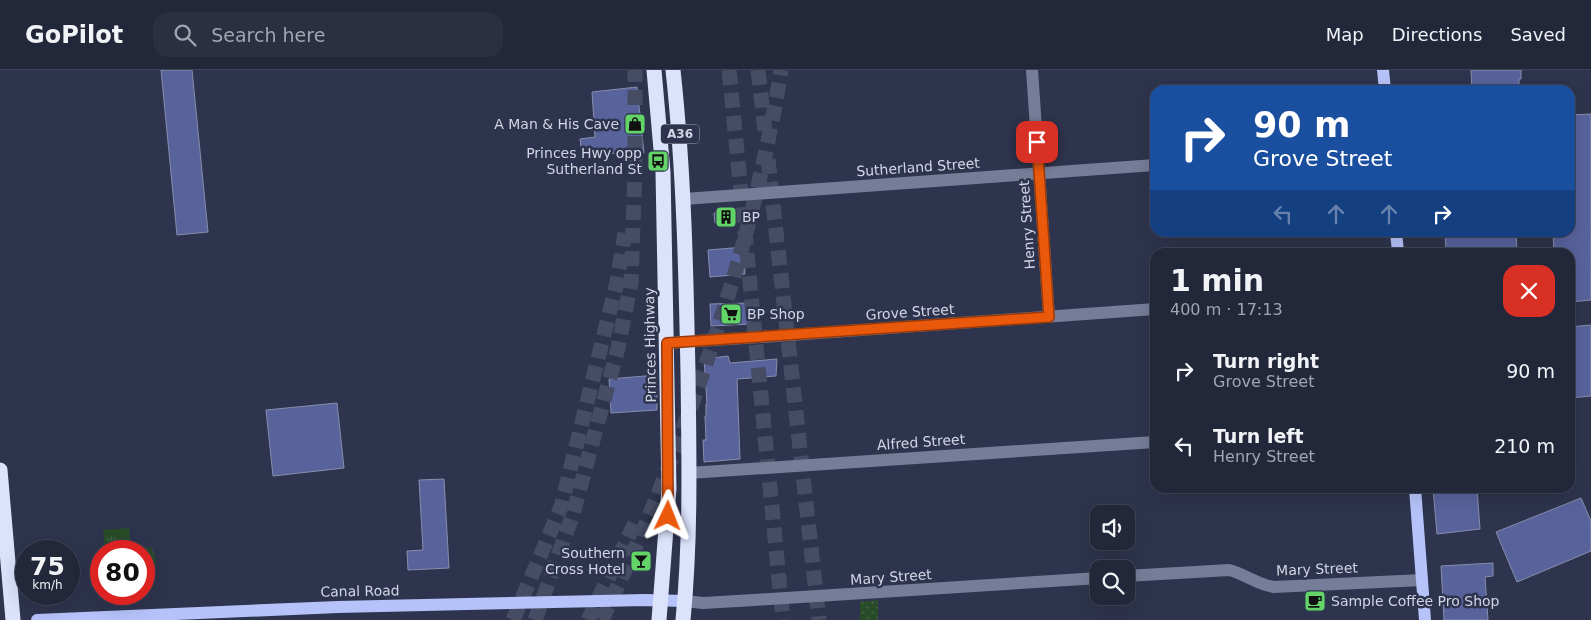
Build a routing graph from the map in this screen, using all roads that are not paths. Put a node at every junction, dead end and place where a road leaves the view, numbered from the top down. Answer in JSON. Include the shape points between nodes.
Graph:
{"nodes":[{"id":1,"x":654,"y":70,"type":"edge"},
{"id":2,"x":673,"y":70,"type":"edge"},
{"id":3,"x":1032,"y":70,"type":"edge"},
{"id":4,"x":1383,"y":70,"type":"edge"},
{"id":5,"x":1384,"y":85,"type":"edge"},
{"id":6,"x":1150,"y":165,"type":"edge"},
{"id":7,"x":1039,"y":173,"type":"junction"},
{"id":8,"x":684,"y":199,"type":"junction"},
{"id":9,"x":1150,"y":309,"type":"edge"},
{"id":10,"x":1049,"y":317,"type":"junction"},
{"id":11,"x":687,"y":342,"type":"junction"},
{"id":12,"x":667,"y":343,"type":"junction"},
{"id":13,"x":1150,"y":442,"type":"edge"},
{"id":14,"x":0,"y":470,"type":"edge"},
{"id":15,"x":689,"y":473,"type":"junction"},
{"id":16,"x":1415,"y":493,"type":"edge"},
{"id":17,"x":1135,"y":575,"type":"edge"},
{"id":18,"x":1090,"y":579,"type":"edge"},
{"id":19,"x":1422,"y":580,"type":"junction"},
{"id":20,"x":661,"y":600,"type":"junction"},
{"id":21,"x":685,"y":601,"type":"junction"},
{"id":22,"x":12,"y":620,"type":"edge"},
{"id":23,"x":37,"y":620,"type":"edge"},
{"id":24,"x":659,"y":620,"type":"edge"},
{"id":25,"x":683,"y":620,"type":"edge"},
{"id":26,"x":1425,"y":620,"type":"edge"}],
"edges":[{"from":1,"to":12,"type":"highway","name":"Princes Highway","number":"A36","via":[[663,172]]},
{"from":2,"to":8,"type":"highway","number":"A36"},
{"from":3,"to":7,"type":"street","name":"Henry Street"},
{"from":4,"to":5,"type":"main road"},
{"from":6,"to":7,"type":"street","name":"Sutherland Street"},
{"from":7,"to":8,"type":"street","name":"Sutherland Street"},
{"from":7,"to":10,"type":"street","name":"Henry Street"},
{"from":8,"to":11,"type":"highway","number":"A36"},
{"from":9,"to":10,"type":"street","name":"Grove Street"},
{"from":10,"to":11,"type":"street","name":"Grove Street"},
{"from":11,"to":12,"type":"street","name":"Grove Street"},
{"from":11,"to":15,"type":"highway","number":"A36"},
{"from":12,"to":20,"type":"highway","name":"Princes Highway","number":"A36","via":[[669,489]]},
{"from":13,"to":15,"type":"street","name":"Alfred Street"},
{"from":14,"to":22,"type":"highway"},
{"from":15,"to":21,"type":"highway","number":"A36"},
{"from":16,"to":19,"type":"main road"},
{"from":17,"to":19,"type":"street","name":"Mary Street","via":[[1229,570],[1274,587]]},
{"from":18,"to":21,"type":"street","name":"Mary Street","via":[[745,601]]},
{"from":19,"to":26,"type":"main road"},
{"from":20,"to":21,"type":"main road","name":"Canal Road"},
{"from":20,"to":23,"type":"main road","name":"Canal Road","via":[[338,607]]},
{"from":20,"to":24,"type":"highway","name":"Princes Highway","number":"A36"},
{"from":21,"to":25,"type":"highway","number":"A36"}]}
